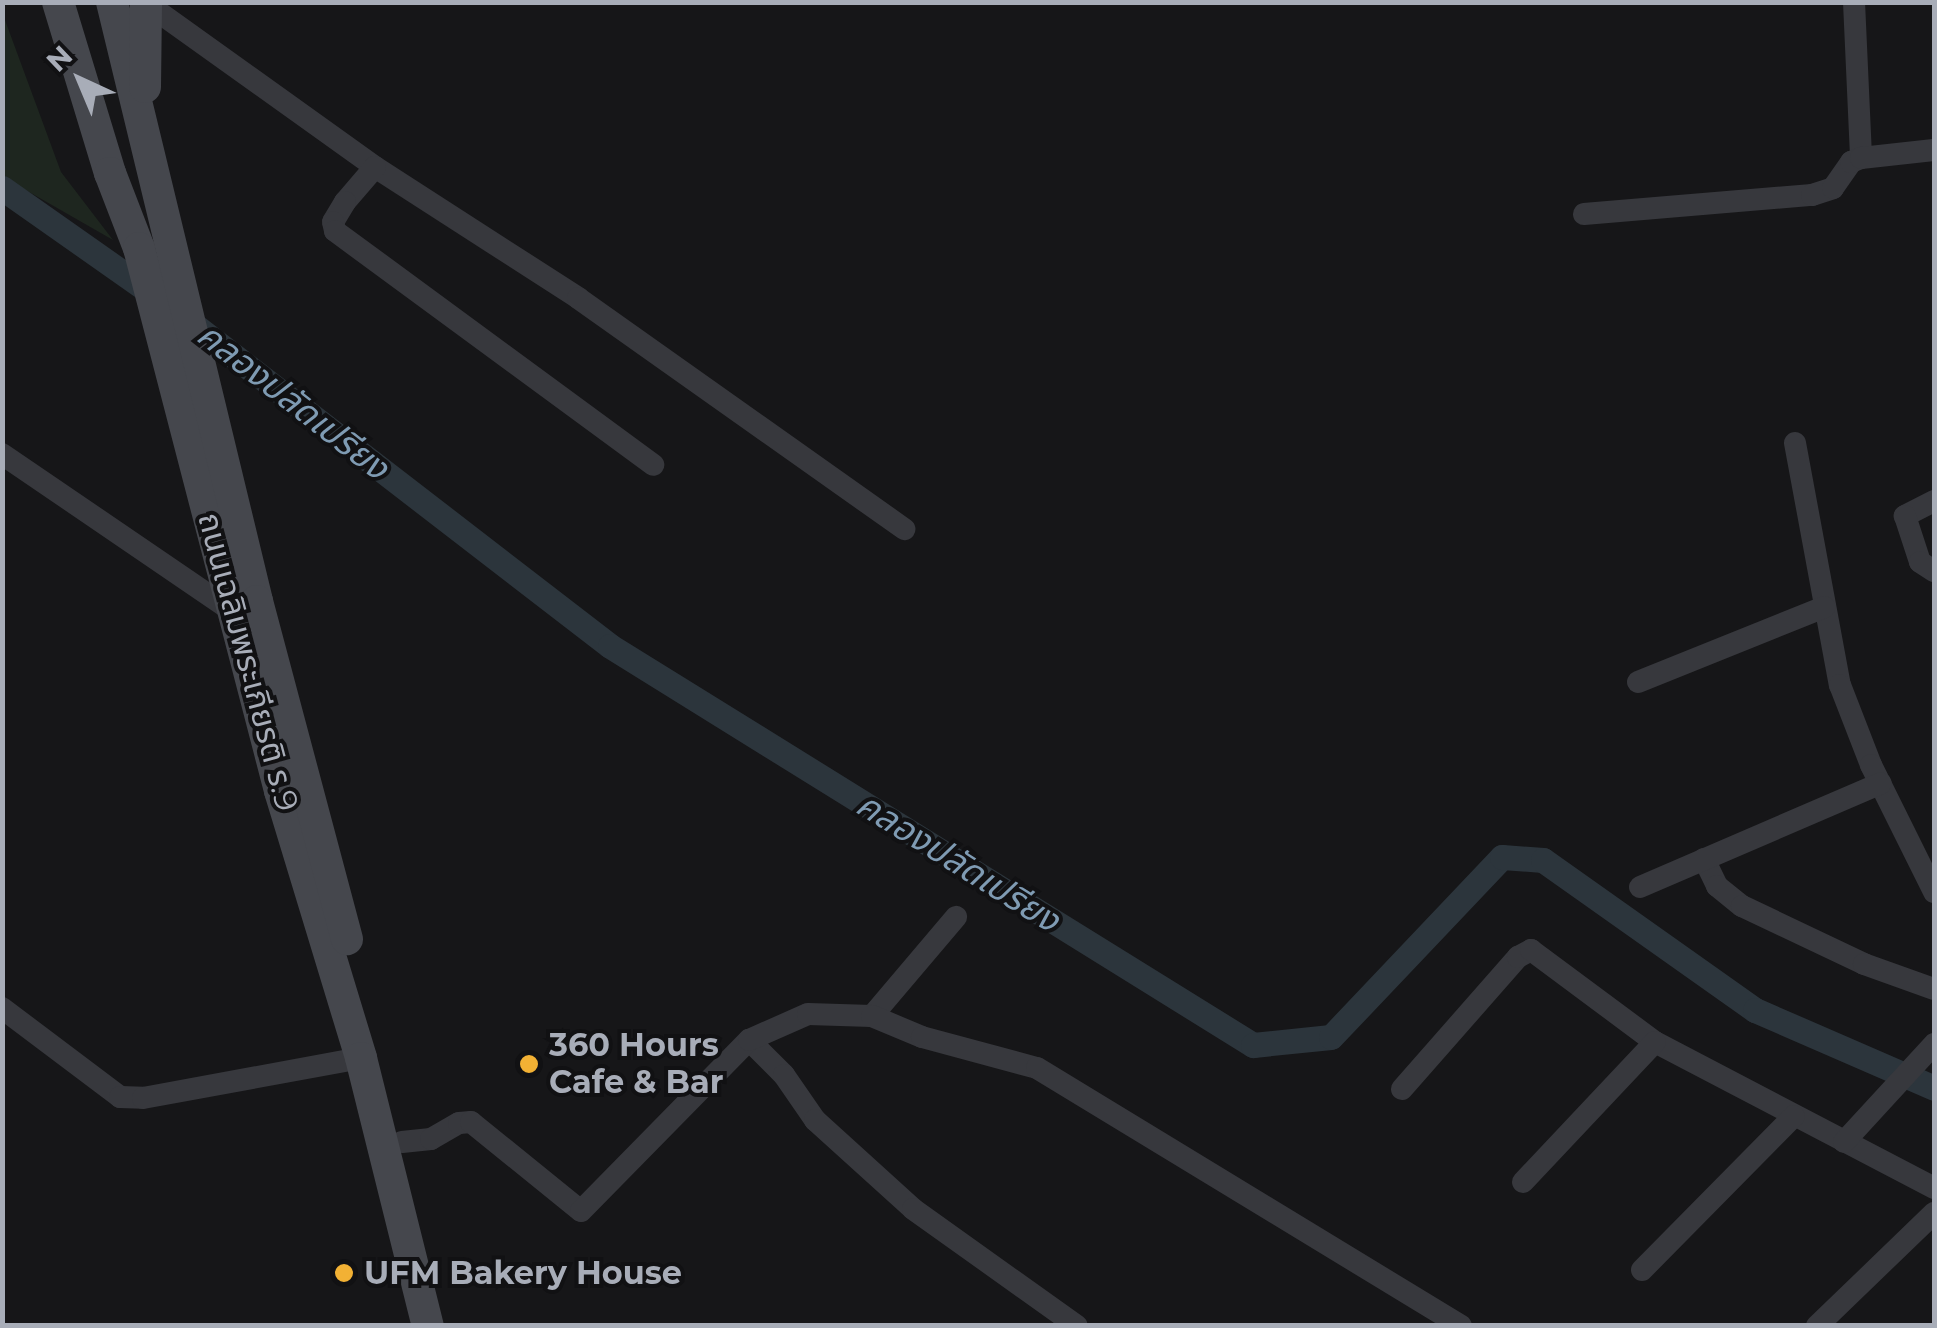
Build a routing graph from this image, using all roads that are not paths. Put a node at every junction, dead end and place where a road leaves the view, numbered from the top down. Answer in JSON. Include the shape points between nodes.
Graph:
{"nodes":[{"id":1,"x":58,"y":2,"type":"edge"},
{"id":2,"x":112,"y":2,"type":"edge"},
{"id":3,"x":1854,"y":2,"type":"edge"},
{"id":4,"x":146,"y":3,"type":"edge"},
{"id":5,"x":145,"y":132,"type":"junction"},
{"id":6,"x":1934,"y":150,"type":"edge"},
{"id":7,"x":1862,"y":158,"type":"junction"},
{"id":8,"x":375,"y":166,"type":"junction"},
{"id":9,"x":1584,"y":214,"type":"dead end"},
{"id":10,"x":190,"y":384,"type":"junction"},
{"id":11,"x":1795,"y":443,"type":"dead end"},
{"id":12,"x":2,"y":454,"type":"edge"},
{"id":13,"x":654,"y":465,"type":"dead end"},
{"id":14,"x":1934,"y":501,"type":"edge"},
{"id":15,"x":904,"y":530,"type":"dead end"},
{"id":16,"x":1934,"y":571,"type":"edge"},
{"id":17,"x":1825,"y":606,"type":"junction"},
{"id":18,"x":231,"y":610,"type":"junction"},
{"id":19,"x":1638,"y":682,"type":"dead end"},
{"id":20,"x":1876,"y":774,"type":"junction"},
{"id":21,"x":1704,"y":859,"type":"junction"},
{"id":22,"x":1640,"y":888,"type":"dead end"},
{"id":23,"x":1934,"y":892,"type":"edge"},
{"id":24,"x":956,"y":917,"type":"dead end"},
{"id":25,"x":1934,"y":989,"type":"edge"},
{"id":26,"x":2,"y":1008,"type":"edge"},
{"id":27,"x":872,"y":1016,"type":"junction"},
{"id":28,"x":750,"y":1040,"type":"junction"},
{"id":29,"x":1654,"y":1042,"type":"junction"},
{"id":30,"x":1934,"y":1044,"type":"edge"},
{"id":31,"x":360,"y":1058,"type":"junction"},
{"id":32,"x":1402,"y":1089,"type":"dead end"},
{"id":33,"x":1794,"y":1116,"type":"junction"},
{"id":34,"x":402,"y":1142,"type":"junction"},
{"id":35,"x":1844,"y":1142,"type":"junction"},
{"id":36,"x":1524,"y":1182,"type":"dead end"},
{"id":37,"x":1934,"y":1188,"type":"edge"},
{"id":38,"x":1934,"y":1213,"type":"edge"},
{"id":39,"x":1642,"y":1270,"type":"dead end"},
{"id":40,"x":428,"y":1326,"type":"edge"},
{"id":41,"x":450,"y":1326,"type":"edge"},
{"id":42,"x":1077,"y":1326,"type":"edge"},
{"id":43,"x":1461,"y":1326,"type":"edge"},
{"id":44,"x":1817,"y":1326,"type":"edge"}],
"edges":[{"from":1,"to":10,"type":"main road","name":"ถนนเฉลิมพระเกียรติ ร.9","via":[[110,173]]},
{"from":2,"to":5,"type":"main road","name":"ถนนเฉลิมพระเกียรติ ร.9"},
{"from":3,"to":7,"type":"street"},
{"from":4,"to":5,"type":"main road"},
{"from":4,"to":8,"type":"street"},
{"from":5,"to":10,"type":"main road","name":"ถนนเฉลิมพระเกียรติ ร.9","via":[[175,271]]},
{"from":6,"to":7,"type":"street"},
{"from":7,"to":9,"type":"street","via":[[1832,188],[1812,195]]},
{"from":8,"to":13,"type":"street","via":[[344,202],[334,232]]},
{"from":8,"to":15,"type":"street","via":[[578,298]]},
{"from":10,"to":18,"type":"main road","name":"ถนนเฉลิมพระเกียรติ ร.9"},
{"from":10,"to":34,"type":"main road","name":"ถนนเฉลิมพระเกียรติ ร.9","via":[[257,601]]},
{"from":11,"to":17,"type":"street"},
{"from":12,"to":18,"type":"street"},
{"from":14,"to":16,"type":"street","via":[[1906,516],[1920,562]]},
{"from":17,"to":19,"type":"street"},
{"from":17,"to":20,"type":"street","via":[[1840,685]]},
{"from":18,"to":31,"type":"main road","name":"ถนนเฉลิมพระเกียรติ ร.9"},
{"from":20,"to":21,"type":"street"},
{"from":20,"to":23,"type":"street"},
{"from":21,"to":22,"type":"street"},
{"from":21,"to":25,"type":"street","via":[[1717,886],[1742,906]]},
{"from":24,"to":27,"type":"street"},
{"from":26,"to":31,"type":"street","via":[[120,1098]]},
{"from":27,"to":28,"type":"street","via":[[808,1014]]},
{"from":27,"to":43,"type":"street","via":[[1037,1068]]},
{"from":28,"to":34,"type":"street","via":[[581,1211],[472,1122]]},
{"from":28,"to":42,"type":"street","via":[[815,1120],[913,1209]]},
{"from":29,"to":32,"type":"street","via":[[1531,950]]},
{"from":29,"to":33,"type":"street"},
{"from":29,"to":36,"type":"street"},
{"from":30,"to":35,"type":"street"},
{"from":31,"to":40,"type":"main road","name":"ถนนเฉลิมพระเกียรติ ร.9"},
{"from":33,"to":35,"type":"street"},
{"from":33,"to":39,"type":"street"},
{"from":34,"to":41,"type":"main road","name":"ถนนเฉลิมพระเกียรติ ร.9"},
{"from":35,"to":37,"type":"street"},
{"from":38,"to":44,"type":"street"}]}
